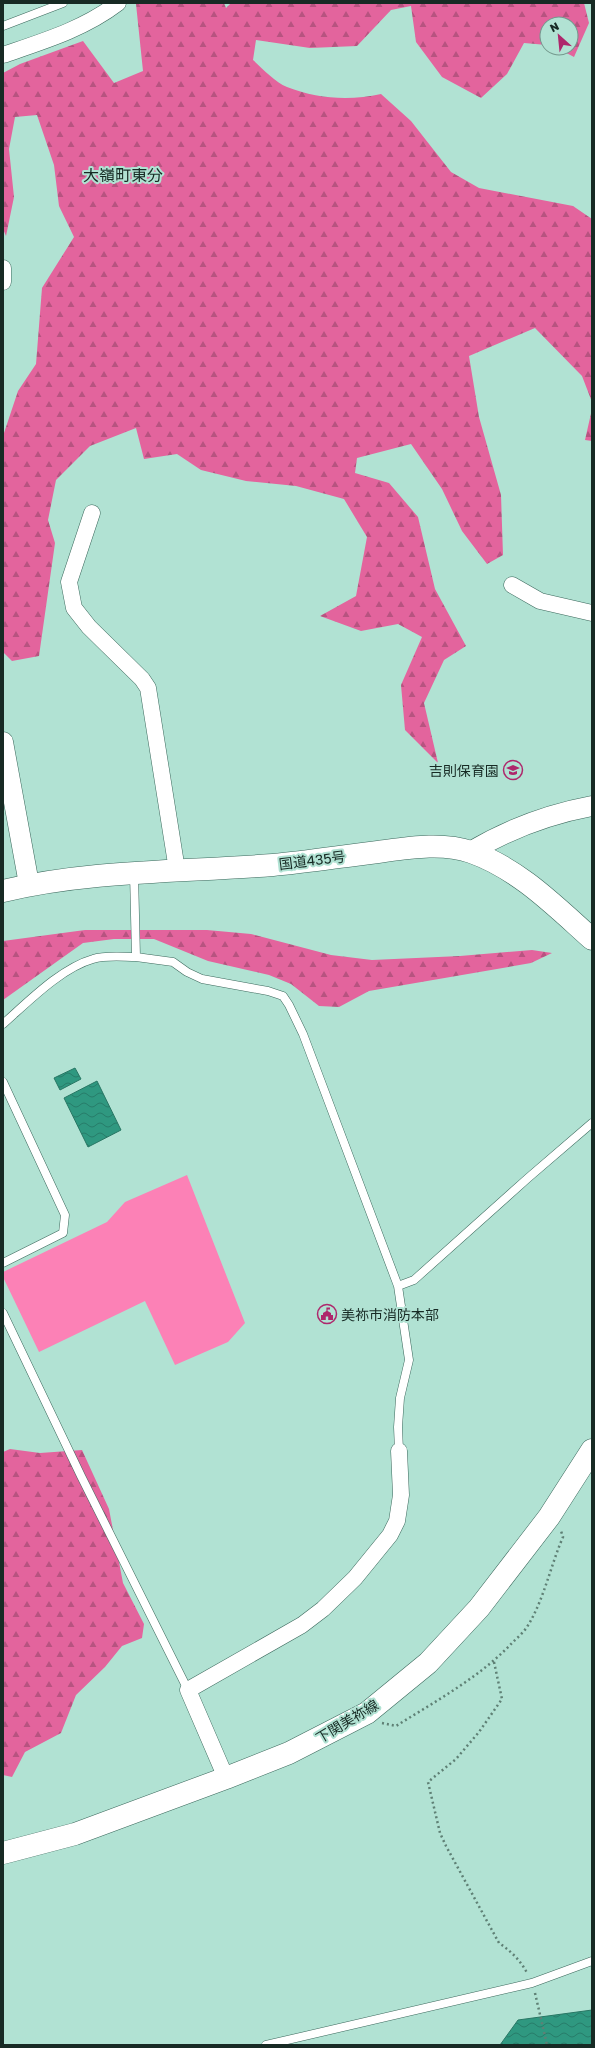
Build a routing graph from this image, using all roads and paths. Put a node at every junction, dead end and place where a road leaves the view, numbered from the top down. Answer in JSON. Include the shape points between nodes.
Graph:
{"nodes":[{"id":1,"x":63,"y":3,"type":"edge"},
{"id":2,"x":118,"y":3,"type":"edge"},
{"id":3,"x":3,"y":26,"type":"edge"},
{"id":4,"x":3,"y":55,"type":"edge"},
{"id":5,"x":3,"y":268,"type":"edge"},
{"id":6,"x":3,"y":282,"type":"edge"},
{"id":7,"x":92,"y":513,"type":"dead end"},
{"id":8,"x":512,"y":585,"type":"dead end"},
{"id":9,"x":592,"y":613,"type":"edge"},
{"id":10,"x":3,"y":742,"type":"edge"},
{"id":11,"x":592,"y":806,"type":"edge"},
{"id":12,"x":470,"y":852,"type":"junction"},
{"id":13,"x":177,"y":870,"type":"junction"},
{"id":14,"x":134,"y":872,"type":"junction"},
{"id":15,"x":30,"y":884,"type":"junction"},
{"id":16,"x":3,"y":891,"type":"edge"},
{"id":17,"x":589,"y":936,"type":"edge"},
{"id":18,"x":136,"y":957,"type":"junction"},
{"id":19,"x":3,"y":1024,"type":"edge"},
{"id":20,"x":3,"y":1082,"type":"edge"},
{"id":21,"x":592,"y":1123,"type":"edge"},
{"id":22,"x":3,"y":1264,"type":"edge"},
{"id":23,"x":398,"y":1286,"type":"junction"},
{"id":24,"x":3,"y":1313,"type":"edge"},
{"id":25,"x":592,"y":1450,"type":"edge"},
{"id":26,"x":399,"y":1451,"type":"joint"},
{"id":27,"x":549,"y":1517,"type":"junction"},
{"id":28,"x":494,"y":1662,"type":"junction"},
{"id":29,"x":188,"y":1690,"type":"junction"},
{"id":30,"x":367,"y":1713,"type":"junction"},
{"id":31,"x":226,"y":1778,"type":"junction"},
{"id":32,"x":3,"y":1853,"type":"edge"},
{"id":33,"x":592,"y":1961,"type":"edge"},
{"id":34,"x":533,"y":1985,"type":"junction"},
{"id":35,"x":266,"y":2045,"type":"edge"},
{"id":36,"x":547,"y":2045,"type":"edge"}],
"edges":[{"from":1,"to":3,"type":"lane"},
{"from":2,"to":4,"type":"street","via":[[99,18]]},
{"from":5,"to":6,"type":"street"},
{"from":7,"to":13,"type":"street","via":[[69,582],[74,608],[148,688]]},
{"from":8,"to":9,"type":"street","via":[[540,601]]},
{"from":10,"to":15,"type":"street"},
{"from":11,"to":12,"type":"street","via":[[569,810],[497,836]]},
{"from":12,"to":13,"type":"main road","name":"国道435号","via":[[442,847],[416,847],[274,864]]},
{"from":12,"to":17,"type":"main road","name":"国道435号","via":[[500,864],[527,882]]},
{"from":13,"to":14,"type":"main road","name":"国道435号"},
{"from":14,"to":15,"type":"main road","name":"国道435号"},
{"from":14,"to":18,"type":"lane"},
{"from":15,"to":16,"type":"main road","name":"国道435号"},
{"from":18,"to":19,"type":"lane","via":[[94,958],[76,965]]},
{"from":18,"to":23,"type":"lane","via":[[173,962],[202,979],[283,996],[303,1034]]},
{"from":20,"to":22,"type":"lane","via":[[65,1215],[63,1233]]},
{"from":21,"to":23,"type":"lane","via":[[414,1280]]},
{"from":23,"to":26,"type":"lane","via":[[409,1360],[400,1398]]},
{"from":24,"to":29,"type":"lane"},
{"from":25,"to":27,"type":"main road","name":"下関美祢線"},
{"from":26,"to":29,"type":"street","via":[[400,1494],[397,1521],[390,1535],[354,1578],[323,1609],[302,1625]]},
{"from":27,"to":28,"type":"path","via":[[558,1525],[563,1537],[553,1560],[547,1584],[527,1628]]},
{"from":27,"to":30,"type":"main road","name":"下関美祢線","via":[[456,1635],[428,1663]]},
{"from":28,"to":30,"type":"path","via":[[396,1726],[380,1723]]},
{"from":28,"to":34,"type":"path","via":[[502,1699],[456,1759],[428,1782],[440,1833],[446,1846],[499,1943],[523,1966]]},
{"from":29,"to":31,"type":"street"},
{"from":30,"to":31,"type":"main road","name":"下関美祢線","via":[[289,1753]]},
{"from":31,"to":32,"type":"main road","name":"下関美祢線","via":[[75,1834]]},
{"from":33,"to":34,"type":"lane"},
{"from":34,"to":35,"type":"lane"},
{"from":34,"to":36,"type":"path"}]}
